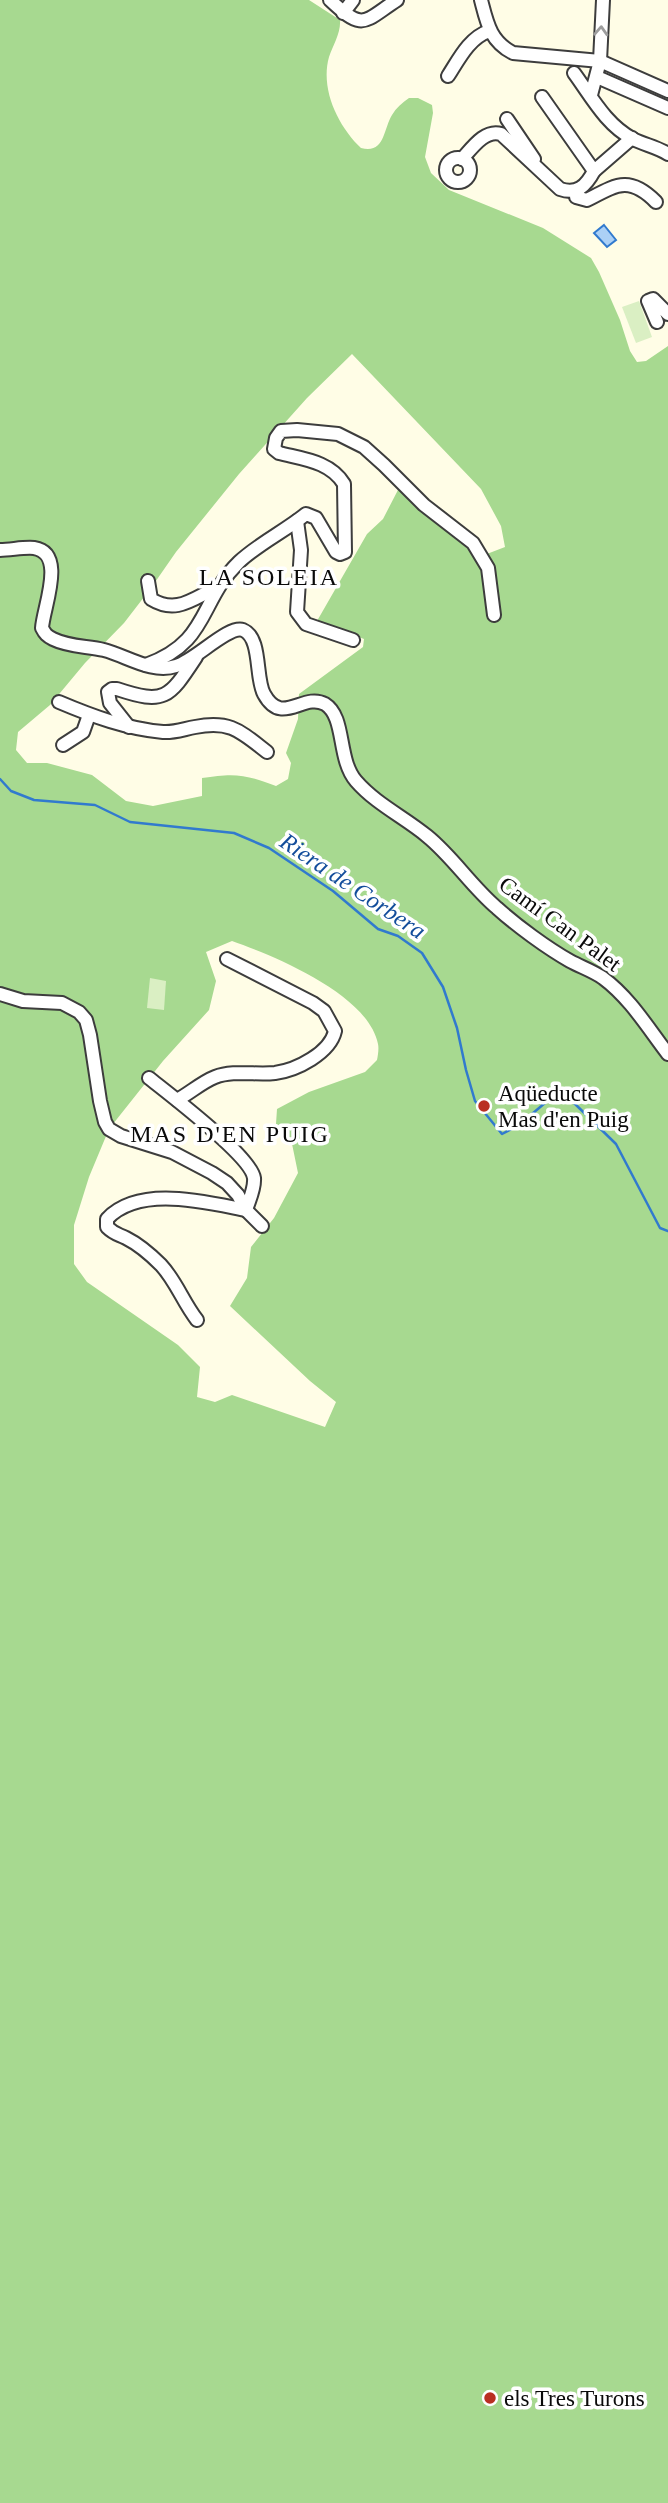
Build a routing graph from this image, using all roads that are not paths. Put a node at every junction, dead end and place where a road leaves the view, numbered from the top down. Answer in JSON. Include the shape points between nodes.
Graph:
{"nodes":[{"id":1,"x":330,"y":0,"type":"edge"},
{"id":2,"x":353,"y":0,"type":"edge"},
{"id":3,"x":397,"y":0,"type":"edge"},
{"id":4,"x":481,"y":0,"type":"edge"},
{"id":5,"x":603,"y":0,"type":"edge"},
{"id":6,"x":343,"y":13,"type":"junction"},
{"id":7,"x":489,"y":31,"type":"junction"},
{"id":8,"x":600,"y":61,"type":"junction"},
{"id":9,"x":574,"y":73,"type":"dead end"},
{"id":10,"x":449,"y":76,"type":"dead end"},
{"id":11,"x":597,"y":77,"type":"junction"},
{"id":12,"x":668,"y":92,"type":"edge"},
{"id":13,"x":591,"y":95,"type":"junction"},
{"id":14,"x":542,"y":97,"type":"dead end"},
{"id":15,"x":668,"y":108,"type":"edge"},
{"id":16,"x":507,"y":119,"type":"dead end"},
{"id":17,"x":632,"y":138,"type":"junction"},
{"id":18,"x":668,"y":155,"type":"edge"},
{"id":19,"x":462,"y":159,"type":"junction"},
{"id":20,"x":533,"y":165,"type":"junction"},
{"id":21,"x":594,"y":171,"type":"junction"},
{"id":22,"x":578,"y":191,"type":"junction"},
{"id":23,"x":656,"y":202,"type":"dead end"},
{"id":24,"x":668,"y":314,"type":"edge"},
{"id":25,"x":657,"y":322,"type":"dead end"},
{"id":26,"x":297,"y":521,"type":"junction"},
{"id":27,"x":0,"y":550,"type":"edge"},
{"id":28,"x":148,"y":581,"type":"dead end"},
{"id":29,"x":218,"y":587,"type":"junction"},
{"id":30,"x":494,"y":615,"type":"dead end"},
{"id":31,"x":353,"y":640,"type":"dead end"},
{"id":32,"x":196,"y":657,"type":"junction"},
{"id":33,"x":146,"y":665,"type":"junction"},
{"id":34,"x":60,"y":702,"type":"dead end"},
{"id":35,"x":89,"y":715,"type":"junction"},
{"id":36,"x":129,"y":727,"type":"junction"},
{"id":37,"x":63,"y":745,"type":"dead end"},
{"id":38,"x":267,"y":752,"type":"dead end"},
{"id":39,"x":227,"y":959,"type":"dead end"},
{"id":40,"x":0,"y":995,"type":"edge"},
{"id":41,"x":668,"y":1054,"type":"edge"},
{"id":42,"x":149,"y":1078,"type":"dead end"},
{"id":43,"x":177,"y":1100,"type":"junction"},
{"id":44,"x":246,"y":1210,"type":"junction"},
{"id":45,"x":262,"y":1226,"type":"dead end"},
{"id":46,"x":197,"y":1320,"type":"dead end"}],
"edges":[{"from":1,"to":6,"type":"street"},
{"from":2,"to":6,"type":"street"},
{"from":3,"to":6,"type":"street","via":[[370,20],[356,20]]},
{"from":4,"to":7,"type":"street"},
{"from":8,"to":5,"type":"street","one_way":true},
{"from":7,"to":8,"type":"street","via":[[513,53]]},
{"from":7,"to":10,"type":"street","via":[[464,50]]},
{"from":8,"to":11,"type":"street"},
{"from":8,"to":12,"type":"street"},
{"from":9,"to":13,"type":"street"},
{"from":11,"to":13,"type":"street"},
{"from":11,"to":15,"type":"street"},
{"from":13,"to":17,"type":"street","via":[[612,124]]},
{"from":14,"to":21,"type":"street"},
{"from":16,"to":20,"type":"street","via":[[535,160]]},
{"from":17,"to":18,"type":"street"},
{"from":17,"to":21,"type":"street"},
{"from":19,"to":19,"type":"street","via":[[469,167],[468,181],[452,180],[446,170],[451,160]]},
{"from":19,"to":20,"type":"street","via":[[494,132]]},
{"from":20,"to":22,"type":"street","via":[[560,189]]},
{"from":21,"to":22,"type":"street"},
{"from":22,"to":23,"type":"street","via":[[576,197],[587,200],[621,183],[646,192]]},
{"from":24,"to":25,"type":"street","via":[[653,299],[648,301]]},
{"from":26,"to":29,"type":"street","via":[[240,561]]},
{"from":26,"to":30,"type":"street","via":[[306,514],[316,518],[336,552],[345,552],[344,484],[319,463],[274,449],[281,431],[338,434],[364,447],[424,505],[473,543],[488,568]]},
{"from":26,"to":31,"type":"street","via":[[301,550],[297,612],[306,624]]},
{"from":27,"to":33,"type":"street","via":[[37,549],[50,562],[44,633],[56,641]]},
{"from":28,"to":29,"type":"street","via":[[150,599],[162,606],[178,607]]},
{"from":29,"to":33,"type":"street","via":[[185,644]]},
{"from":32,"to":33,"type":"street","via":[[170,668]]},
{"from":32,"to":36,"type":"street","via":[[171,691],[158,697],[107,692]]},
{"from":32,"to":41,"type":"street","name":"Camí Can Palet","via":[[227,632],[240,629],[248,633],[254,642],[264,695],[277,708],[314,702],[329,707],[338,722],[345,763],[356,781],[433,841],[498,910],[606,981],[637,1011]]},
{"from":34,"to":35,"type":"street"},
{"from":35,"to":36,"type":"street"},
{"from":35,"to":37,"type":"street","via":[[83,732]]},
{"from":36,"to":38,"type":"street","via":[[166,733],[215,723],[237,730]]},
{"from":39,"to":43,"type":"street","via":[[324,1011],[335,1031],[333,1041],[327,1049],[283,1072],[215,1077]]},
{"from":40,"to":44,"type":"street","via":[[62,1003],[79,1012],[89,1027],[109,1129],[172,1152],[212,1173],[227,1183]]},
{"from":42,"to":43,"type":"street"},
{"from":43,"to":44,"type":"street","via":[[250,1167],[253,1188]]},
{"from":44,"to":45,"type":"street"},
{"from":44,"to":46,"type":"street","via":[[143,1199],[116,1210],[107,1220],[115,1235],[131,1241],[159,1263]]}]}
